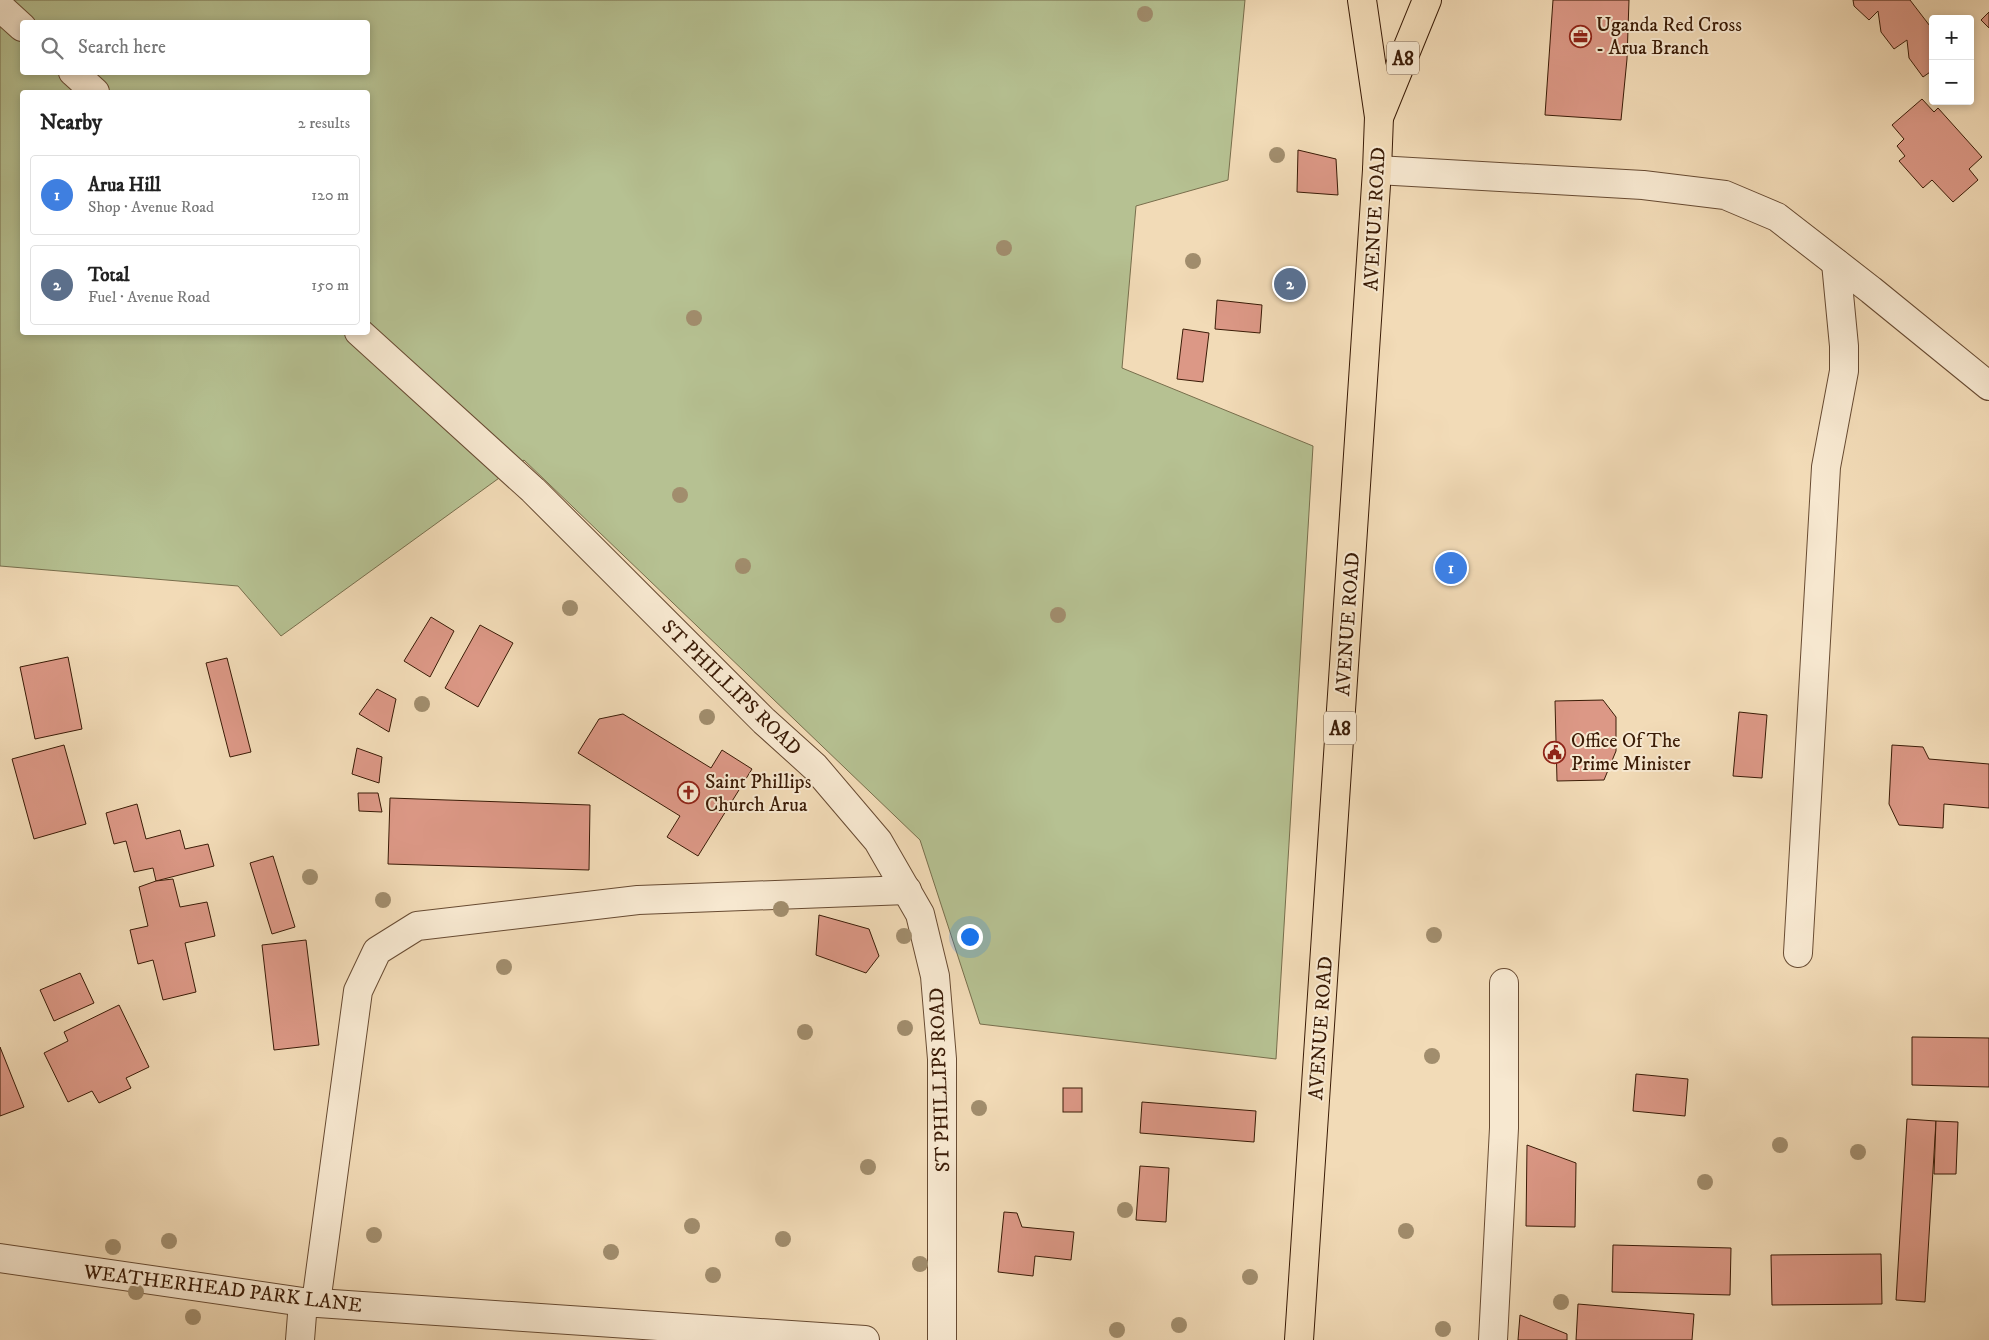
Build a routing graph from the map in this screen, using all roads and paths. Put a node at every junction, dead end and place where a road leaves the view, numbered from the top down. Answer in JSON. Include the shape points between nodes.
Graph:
{"nodes":[{"id":1,"x":1362,"y":0,"type":"edge"},
{"id":2,"x":1427,"y":0,"type":"edge"},
{"id":3,"x":0,"y":7,"type":"edge"},
{"id":4,"x":20,"y":25,"type":"edge"},
{"id":5,"x":75,"y":75,"type":"edge"},
{"id":6,"x":93,"y":90,"type":"edge"},
{"id":7,"x":1379,"y":116,"type":"junction"},
{"id":8,"x":1377,"y":170,"type":"junction"},
{"id":9,"x":1836,"y":262,"type":"junction"},
{"id":10,"x":363,"y":335,"type":"edge"},
{"id":11,"x":1989,"y":386,"type":"edge"},
{"id":12,"x":907,"y":890,"type":"junction"},
{"id":13,"x":1798,"y":953,"type":"dead end"},
{"id":14,"x":1504,"y":983,"type":"dead end"},
{"id":15,"x":0,"y":1258,"type":"edge"},
{"id":16,"x":309,"y":1302,"type":"junction"},
{"id":17,"x":300,"y":1340,"type":"edge"},
{"id":18,"x":865,"y":1340,"type":"edge"},
{"id":19,"x":942,"y":1340,"type":"edge"},
{"id":20,"x":1299,"y":1340,"type":"edge"},
{"id":21,"x":1493,"y":1340,"type":"edge"}],
"edges":[{"from":1,"to":7,"type":"main road","name":"AVENUE ROAD"},
{"from":2,"to":7,"type":"main road","name":"AVENUE ROAD","number":"A8"},
{"from":3,"to":4,"type":"street"},
{"from":5,"to":6,"type":"street"},
{"from":7,"to":8,"type":"main road","name":"AVENUE ROAD","number":"A8"},
{"from":8,"to":9,"type":"street","via":[[1643,185],[1725,195],[1777,217]]},
{"from":8,"to":20,"type":"main road","name":"AVENUE ROAD","number":"A8"},
{"from":9,"to":11,"type":"street"},
{"from":9,"to":13,"type":"street","via":[[1844,372],[1826,467]]},
{"from":10,"to":12,"type":"street","name":"ST PHILLIPS ROAD","via":[[533,490],[764,721],[816,767],[878,841]]},
{"from":12,"to":16,"type":"street","via":[[638,900],[417,926],[377,951],[358,991]]},
{"from":12,"to":19,"type":"street","name":"ST PHILLIPS ROAD","via":[[920,914],[936,985],[942,1059]]},
{"from":14,"to":21,"type":"street","via":[[1504,1128]]},
{"from":15,"to":16,"type":"street","name":"WEATHERHEAD PARK LANE"},
{"from":16,"to":17,"type":"street"},
{"from":16,"to":18,"type":"street","name":"WEATHERHEAD PARK LANE"}]}
